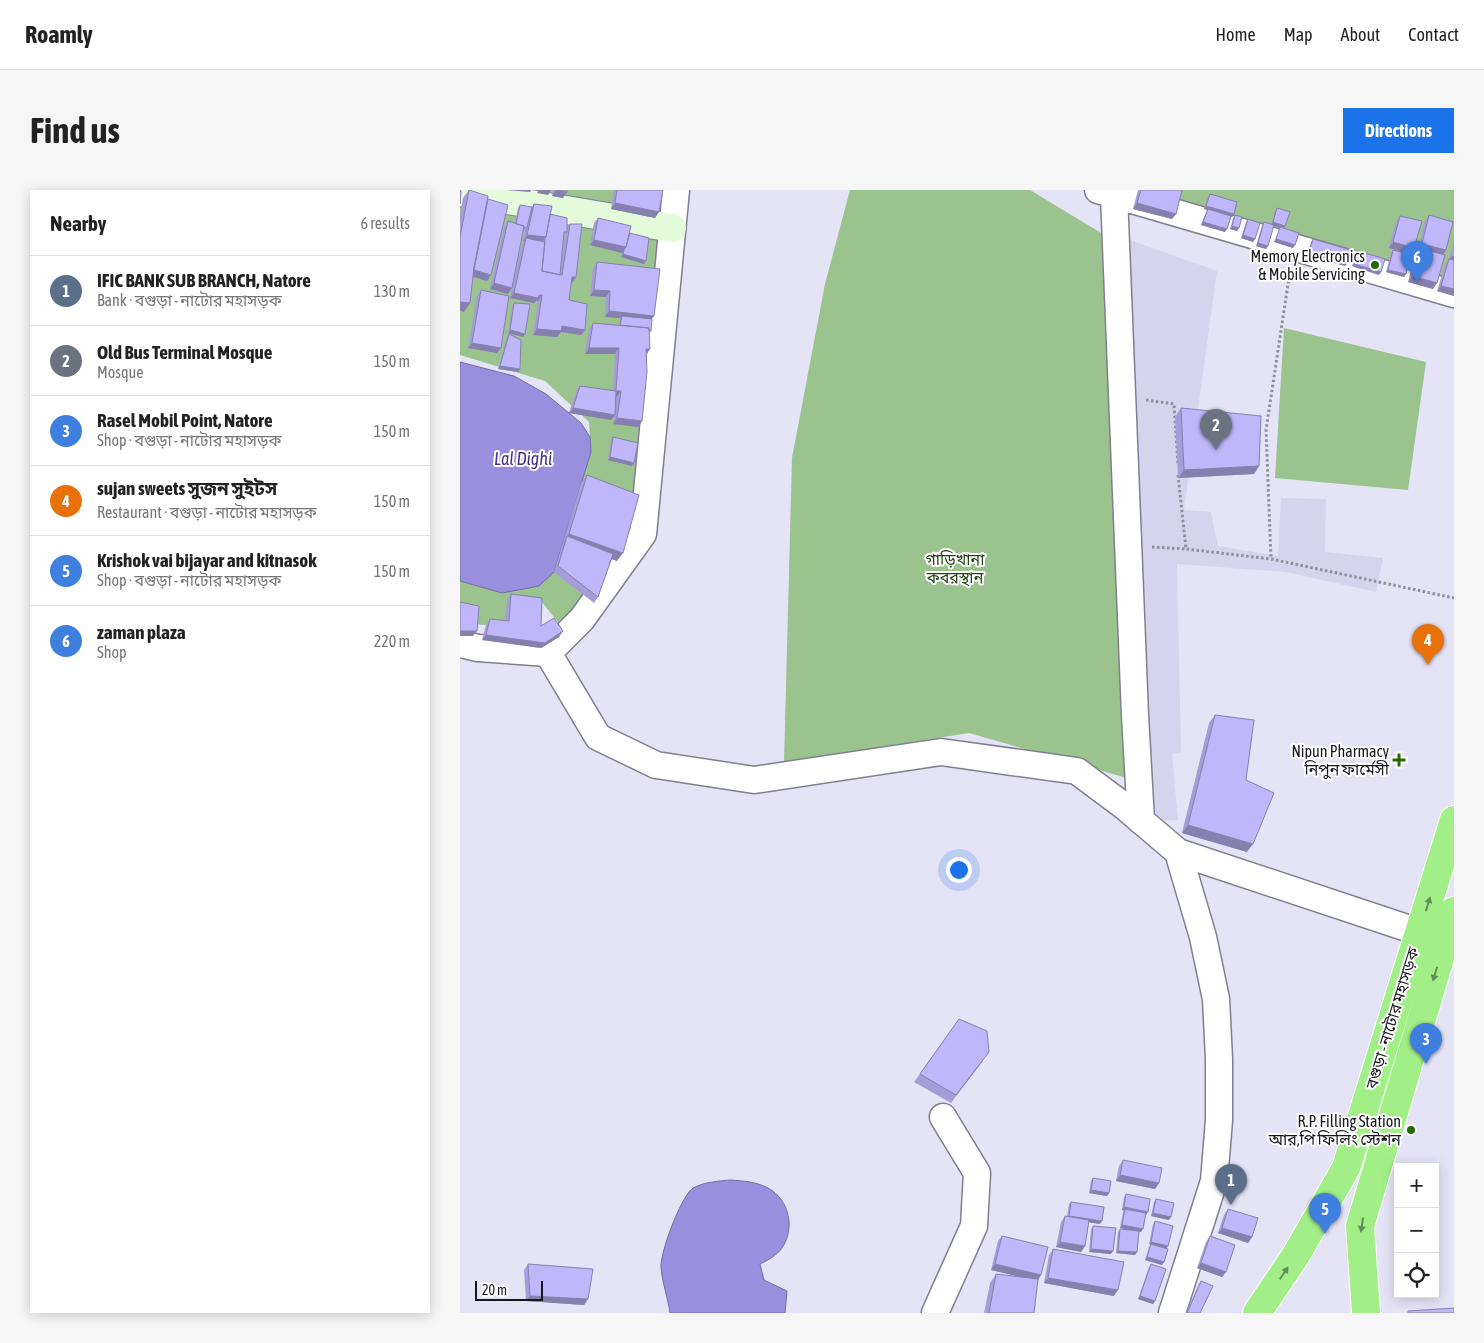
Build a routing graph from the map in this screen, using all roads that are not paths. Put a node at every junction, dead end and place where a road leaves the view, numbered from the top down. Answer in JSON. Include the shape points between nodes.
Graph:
{"nodes":[{"id":1,"x":676,"y":190,"type":"edge"},
{"id":2,"x":460,"y":192,"type":"edge"},
{"id":3,"x":1106,"y":192,"type":"edge"},
{"id":4,"x":672,"y":228,"type":"junction"},
{"id":5,"x":1454,"y":294,"type":"edge"},
{"id":6,"x":460,"y":644,"type":"edge"},
{"id":7,"x":548,"y":653,"type":"junction"},
{"id":8,"x":1142,"y":820,"type":"junction"},
{"id":9,"x":1454,"y":820,"type":"edge"},
{"id":10,"x":1178,"y":852,"type":"junction"},
{"id":11,"x":1454,"y":911,"type":"edge"},
{"id":12,"x":1419,"y":932,"type":"junction"},
{"id":13,"x":943,"y":1117,"type":"dead end"},
{"id":14,"x":1346,"y":1168,"type":"junction"},
{"id":15,"x":1374,"y":1178,"type":"junction"},
{"id":16,"x":936,"y":1313,"type":"edge"},
{"id":17,"x":1172,"y":1313,"type":"edge"},
{"id":18,"x":1257,"y":1313,"type":"edge"},
{"id":19,"x":1366,"y":1313,"type":"edge"}],
"edges":[{"from":1,"to":4,"type":"street"},
{"from":2,"to":4,"type":"street"},
{"from":3,"to":5,"type":"street"},
{"from":3,"to":8,"type":"street","via":[[1123,397]]},
{"from":4,"to":7,"type":"street","via":[[643,534],[582,618]]},
{"from":6,"to":7,"type":"street"},
{"from":7,"to":8,"type":"street","via":[[598,737],[656,765],[754,780],[941,752],[1077,771]]},
{"from":8,"to":10,"type":"street"},
{"from":12,"to":9,"type":"highway","name":"বগুড়া - নাটোর মহাসড়ক","one_way":true},
{"from":10,"to":12,"type":"street"},
{"from":10,"to":17,"type":"street","via":[[1204,937],[1216,999],[1219,1120],[1214,1181]]},
{"from":11,"to":15,"type":"highway","name":"বগুড়া - নাটোর মহাসড়ক","one_way":true},
{"from":12,"to":14,"type":"highway","name":"বগুড়া - নাটোর মহাসড়ক"},
{"from":13,"to":16,"type":"street","via":[[977,1173],[974,1226]]},
{"from":14,"to":15,"type":"highway"},
{"from":18,"to":14,"type":"highway","name":"বগুড়া - নাটোর মহাসড়ক","one_way":true,"via":[[1296,1255]]},
{"from":15,"to":19,"type":"highway","name":"বগুড়া - নাটোর মহাসড়ক","one_way":true,"via":[[1360,1226]]}]}
